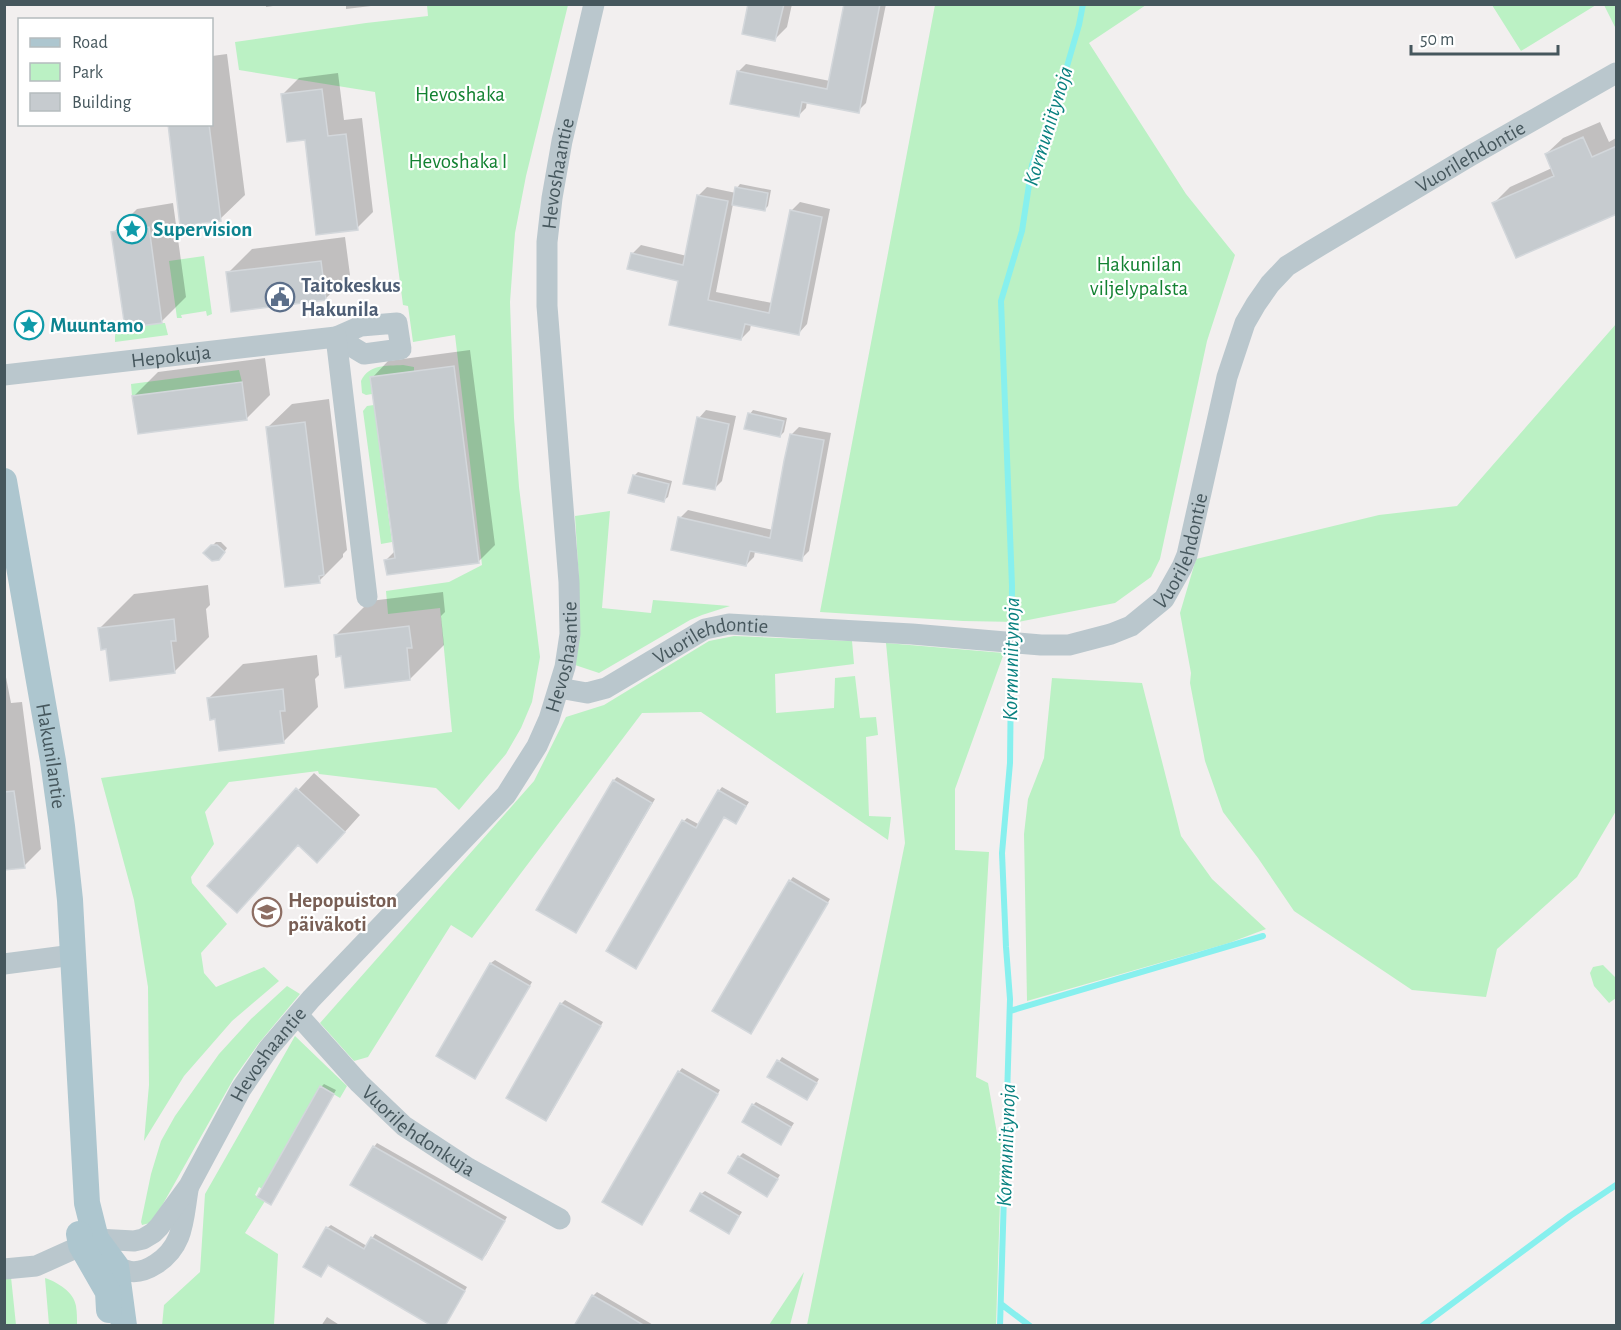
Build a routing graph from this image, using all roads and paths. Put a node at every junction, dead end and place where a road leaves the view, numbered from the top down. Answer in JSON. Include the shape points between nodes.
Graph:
{"nodes":[{"id":1,"x":594,"y":4,"type":"edge"},
{"id":2,"x":1617,"y":73,"type":"edge"},
{"id":3,"x":4,"y":375,"type":"edge"},
{"id":4,"x":4,"y":481,"type":"edge"},
{"id":5,"x":368,"y":597,"type":"dead end"},
{"id":6,"x":559,"y":688,"type":"junction"},
{"id":7,"x":73,"y":955,"type":"junction"},
{"id":8,"x":4,"y":964,"type":"edge"},
{"id":9,"x":298,"y":1015,"type":"junction"},
{"id":10,"x":189,"y":1186,"type":"junction"},
{"id":11,"x":560,"y":1220,"type":"dead end"},
{"id":12,"x":89,"y":1242,"type":"junction"},
{"id":13,"x":116,"y":1266,"type":"junction"},
{"id":14,"x":4,"y":1269,"type":"edge"},
{"id":15,"x":110,"y":1326,"type":"edge"},
{"id":16,"x":124,"y":1326,"type":"edge"}],
"edges":[{"from":1,"to":6,"type":"street","name":"Hevoshaantie","via":[[562,141],[547,242],[547,306],[570,582],[570,634]]},
{"from":2,"to":6,"type":"street","name":"Vuorilehdontie","via":[[1287,266],[1270,284],[1245,323],[1227,377],[1187,555],[1164,598],[1131,626],[1069,645],[1041,645],[729,624],[705,628],[606,688],[587,693]]},
{"from":3,"to":5,"type":"street","name":"Hepokuja","via":[[336,337]]},
{"from":4,"to":7,"type":"main road","name":"Hakunilantie","via":[[53,761]]},
{"from":6,"to":9,"type":"street","name":"Hevoshaantie","via":[[537,746],[506,795]]},
{"from":7,"to":8,"type":"street"},
{"from":7,"to":12,"type":"main road","name":"Hakunilantie","via":[[78,1033],[74,1206]]},
{"from":9,"to":10,"type":"street","name":"Hevoshaantie","via":[[241,1089]]},
{"from":9,"to":11,"type":"street","name":"Vuorilehdonkuja","via":[[404,1126]]},
{"from":10,"to":12,"type":"street","name":"Hevoshaantie","via":[[159,1227],[143,1239]]},
{"from":10,"to":13,"type":"street","name":"Hevoshaantie","via":[[183,1223],[169,1254],[137,1273]]},
{"from":12,"to":13,"type":"main road","name":"Hakunilantie"},
{"from":12,"to":14,"type":"street","via":[[36,1266]]},
{"from":12,"to":15,"type":"main road","name":"Hakunilantie","via":[[108,1292]]},
{"from":13,"to":16,"type":"main road","name":"Hakunilantie"}]}
